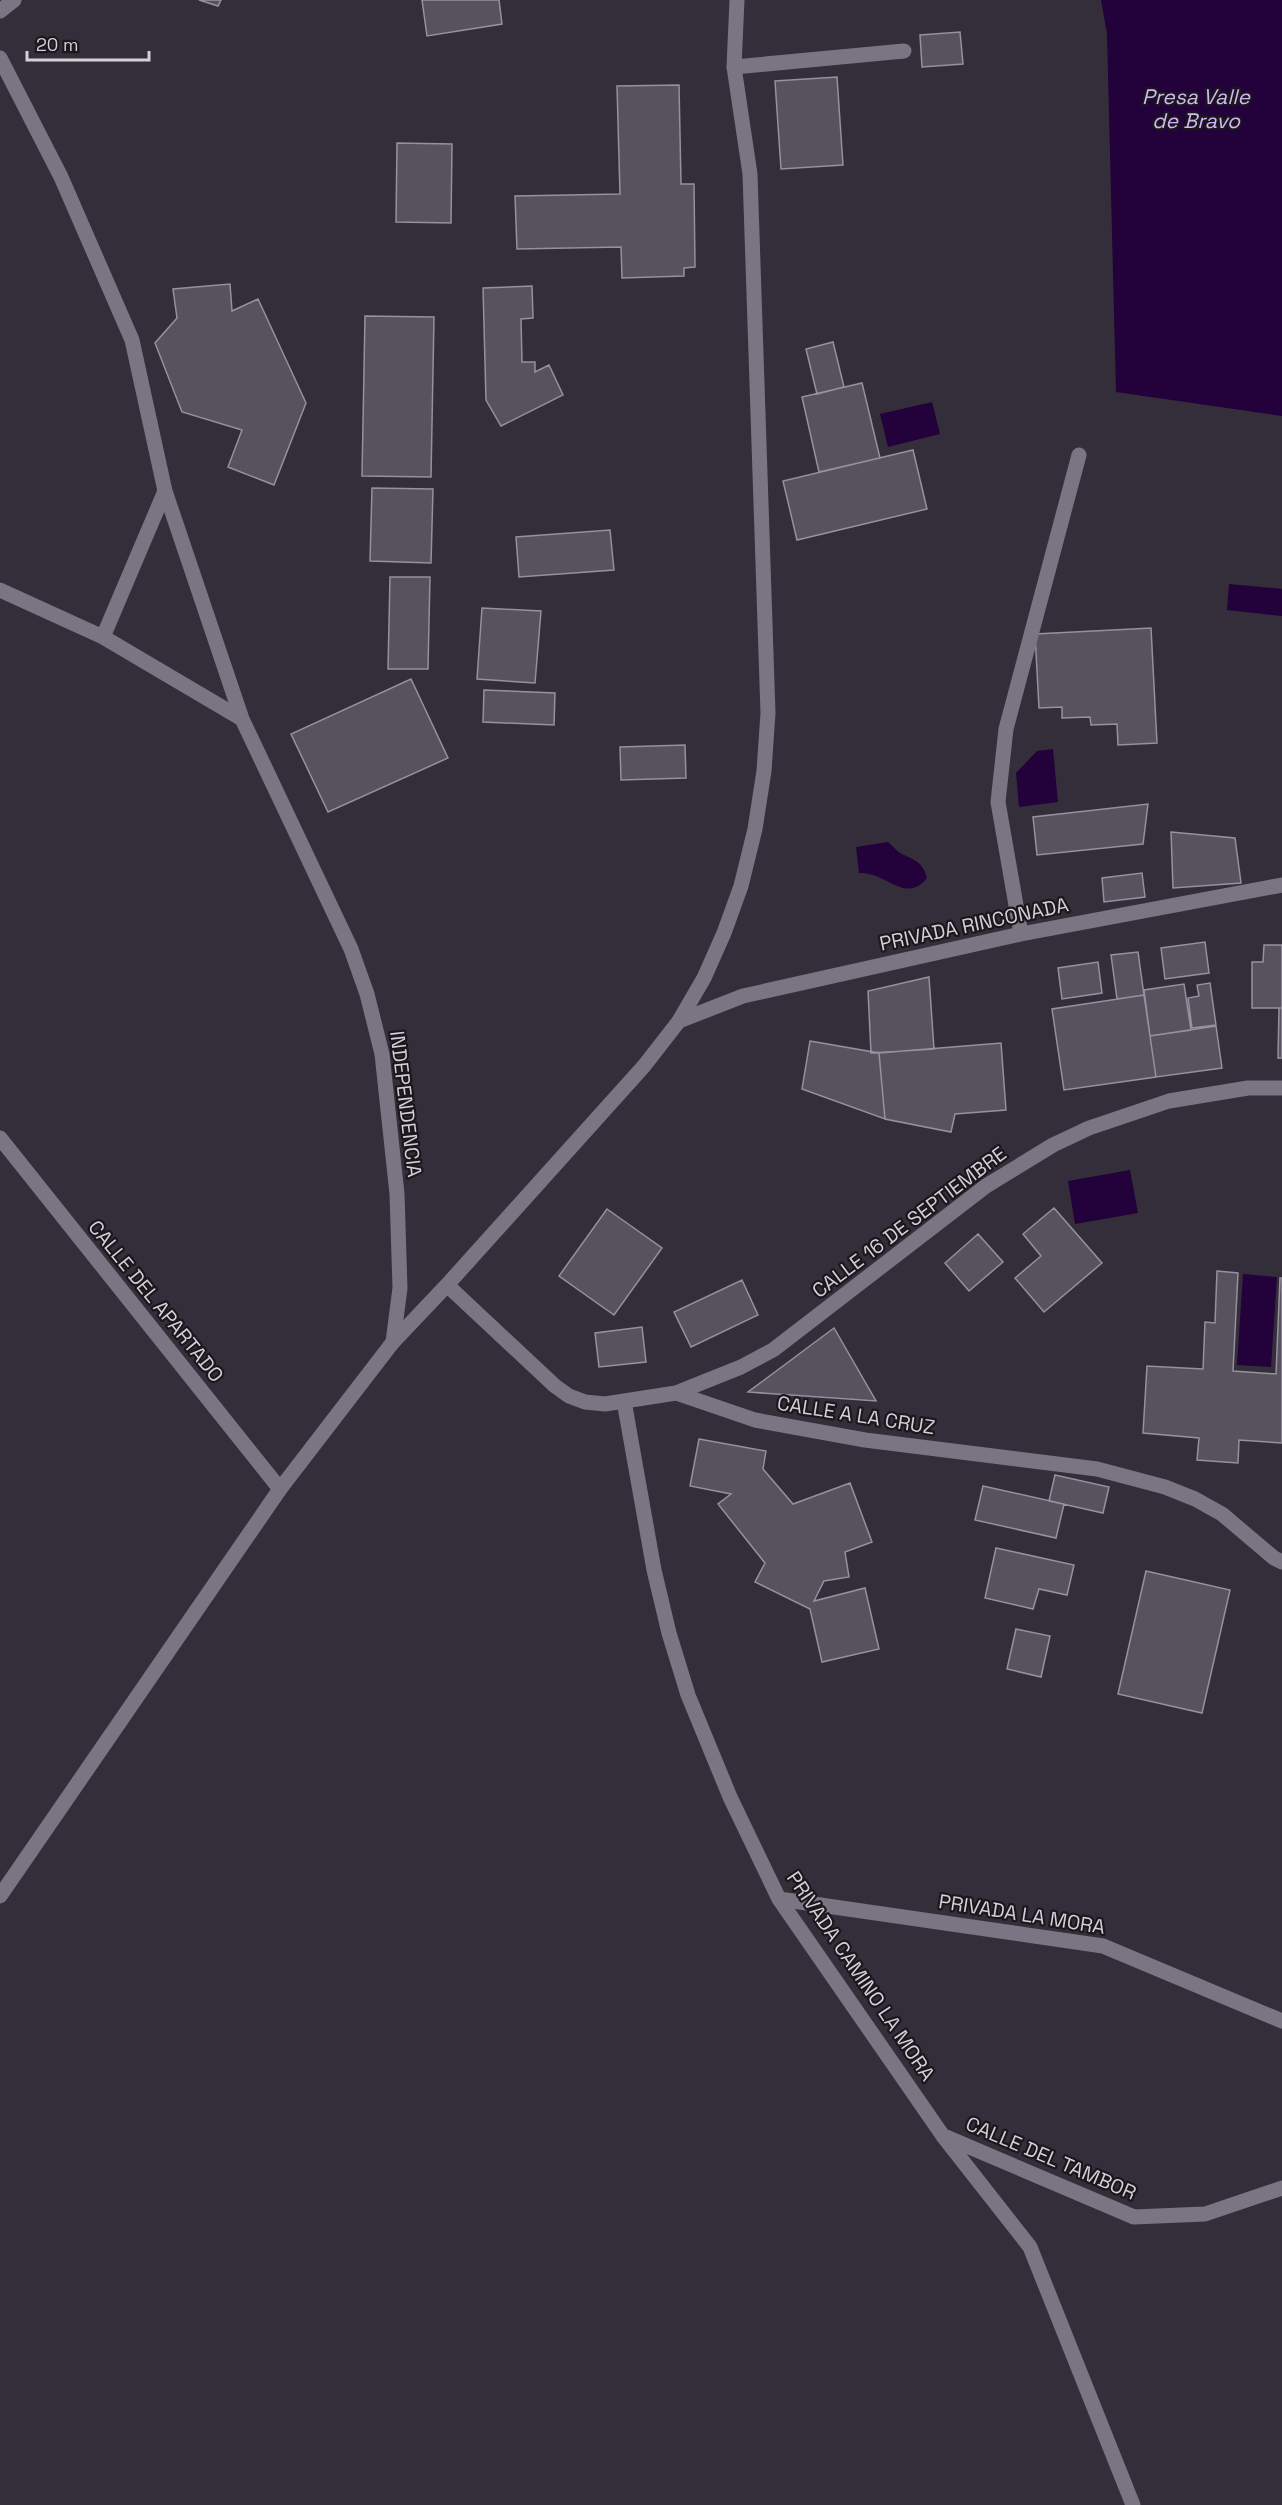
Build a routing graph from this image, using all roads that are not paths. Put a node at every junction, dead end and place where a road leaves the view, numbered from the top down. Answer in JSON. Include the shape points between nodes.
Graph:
{"nodes":[{"id":1,"x":14,"y":0,"type":"edge"},
{"id":2,"x":737,"y":0,"type":"edge"},
{"id":3,"x":0,"y":11,"type":"edge"},
{"id":4,"x":904,"y":51,"type":"dead end"},
{"id":5,"x":0,"y":58,"type":"edge"},
{"id":6,"x":734,"y":67,"type":"junction"},
{"id":7,"x":1079,"y":455,"type":"dead end"},
{"id":8,"x":165,"y":491,"type":"junction"},
{"id":9,"x":0,"y":590,"type":"edge"},
{"id":10,"x":103,"y":637,"type":"junction"},
{"id":11,"x":242,"y":719,"type":"junction"},
{"id":12,"x":1282,"y":885,"type":"edge"},
{"id":13,"x":1020,"y":934,"type":"junction"},
{"id":14,"x":679,"y":1021,"type":"junction"},
{"id":15,"x":1282,"y":1088,"type":"edge"},
{"id":16,"x":0,"y":1138,"type":"edge"},
{"id":17,"x":447,"y":1285,"type":"junction"},
{"id":18,"x":393,"y":1342,"type":"junction"},
{"id":19,"x":676,"y":1393,"type":"junction"},
{"id":20,"x":624,"y":1401,"type":"junction"},
{"id":21,"x":280,"y":1489,"type":"junction"},
{"id":22,"x":1282,"y":1562,"type":"edge"},
{"id":23,"x":0,"y":1896,"type":"edge"},
{"id":24,"x":779,"y":1899,"type":"junction"},
{"id":25,"x":1282,"y":2021,"type":"edge"},
{"id":26,"x":944,"y":2136,"type":"junction"},
{"id":27,"x":1282,"y":2188,"type":"edge"},
{"id":28,"x":1133,"y":2505,"type":"edge"}],
"edges":[{"from":1,"to":3,"type":"street"},
{"from":2,"to":6,"type":"street"},
{"from":4,"to":6,"type":"street"},
{"from":5,"to":8,"type":"street","name":"INDEPENDENCIA","via":[[60,177],[132,340]]},
{"from":6,"to":14,"type":"street","via":[[750,174],[768,713],[755,829],[741,886],[704,978]]},
{"from":7,"to":13,"type":"street","via":[[1006,729],[998,802]]},
{"from":8,"to":10,"type":"street"},
{"from":8,"to":11,"type":"street","name":"INDEPENDENCIA"},
{"from":9,"to":10,"type":"street"},
{"from":10,"to":11,"type":"street"},
{"from":11,"to":18,"type":"street","name":"INDEPENDENCIA","via":[[351,949],[382,1054],[397,1194],[400,1288]]},
{"from":12,"to":13,"type":"street","name":"PRIVADA RINCONADA"},
{"from":13,"to":14,"type":"street","name":"PRIVADA RINCONADA","via":[[743,996]]},
{"from":14,"to":17,"type":"street","via":[[644,1066]]},
{"from":15,"to":19,"type":"street","name":"CALLE 16 DE SEPTIEMBRE","via":[[1239,1089],[1169,1101],[1089,1128],[1053,1145],[986,1186],[773,1350]]},
{"from":16,"to":21,"type":"street","name":"CALLE DEL APARTADO"},
{"from":17,"to":18,"type":"street"},
{"from":17,"to":20,"type":"street","name":"CALLE A LA CRUZ","via":[[569,1396],[605,1404]]},
{"from":18,"to":21,"type":"street"},
{"from":19,"to":20,"type":"street","name":"CALLE A LA CRUZ"},
{"from":19,"to":22,"type":"street","name":"CALLE A LA CRUZ","via":[[755,1420],[865,1440],[1097,1469],[1165,1487],[1222,1514]]},
{"from":20,"to":24,"type":"street","name":"PRIVADA CAMINO LA MORA","via":[[669,1633],[708,1747]]},
{"from":21,"to":23,"type":"street"},
{"from":24,"to":25,"type":"street","name":"PRIVADA LA MORA","via":[[1103,1946]]},
{"from":24,"to":26,"type":"street","name":"PRIVADA CAMINO LA MORA"},
{"from":26,"to":27,"type":"street","name":"CALLE DEL TAMBOR","via":[[1134,2217],[1205,2214]]},
{"from":26,"to":28,"type":"street","name":"PRIVADA CAMINO LA MORA","via":[[1030,2247]]}]}
